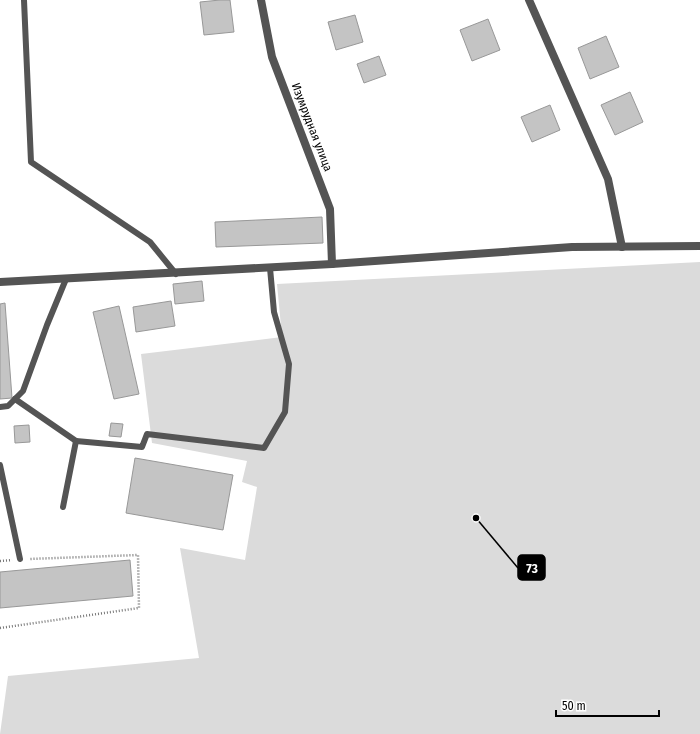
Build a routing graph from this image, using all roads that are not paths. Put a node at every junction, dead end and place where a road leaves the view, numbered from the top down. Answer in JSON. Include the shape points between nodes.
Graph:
{"nodes":[{"id":1,"x":24,"y":0,"type":"edge"},
{"id":2,"x":261,"y":0,"type":"edge"},
{"id":3,"x":529,"y":0,"type":"edge"},
{"id":4,"x":700,"y":246,"type":"edge"},
{"id":5,"x":622,"y":248,"type":"junction"},
{"id":6,"x":332,"y":264,"type":"junction"},
{"id":7,"x":270,"y":268,"type":"junction"},
{"id":8,"x":176,"y":274,"type":"junction"},
{"id":9,"x":66,"y":279,"type":"junction"},
{"id":10,"x":0,"y":282,"type":"edge"},
{"id":11,"x":15,"y":399,"type":"junction"},
{"id":12,"x":0,"y":407,"type":"edge"},
{"id":13,"x":76,"y":441,"type":"junction"},
{"id":14,"x":0,"y":466,"type":"edge"},
{"id":15,"x":63,"y":507,"type":"dead end"},
{"id":16,"x":20,"y":559,"type":"road end"}],
"edges":[{"from":1,"to":8,"type":"lane","via":[[31,162],[150,242]]},
{"from":2,"to":6,"type":"street","name":"Изумрудная улица","via":[[272,57],[330,209]]},
{"from":3,"to":5,"type":"street","via":[[608,179]]},
{"from":4,"to":5,"type":"street"},
{"from":5,"to":6,"type":"street","via":[[572,247]]},
{"from":6,"to":7,"type":"street"},
{"from":7,"to":8,"type":"street"},
{"from":7,"to":13,"type":"lane","via":[[274,312],[289,364],[286,412],[264,448],[147,434],[142,447]]},
{"from":8,"to":9,"type":"street"},
{"from":9,"to":10,"type":"street"},
{"from":9,"to":11,"type":"lane","via":[[23,391]]},
{"from":11,"to":12,"type":"lane","via":[[8,406]]},
{"from":11,"to":13,"type":"lane"},
{"from":13,"to":15,"type":"lane"},
{"from":14,"to":16,"type":"lane"}]}
